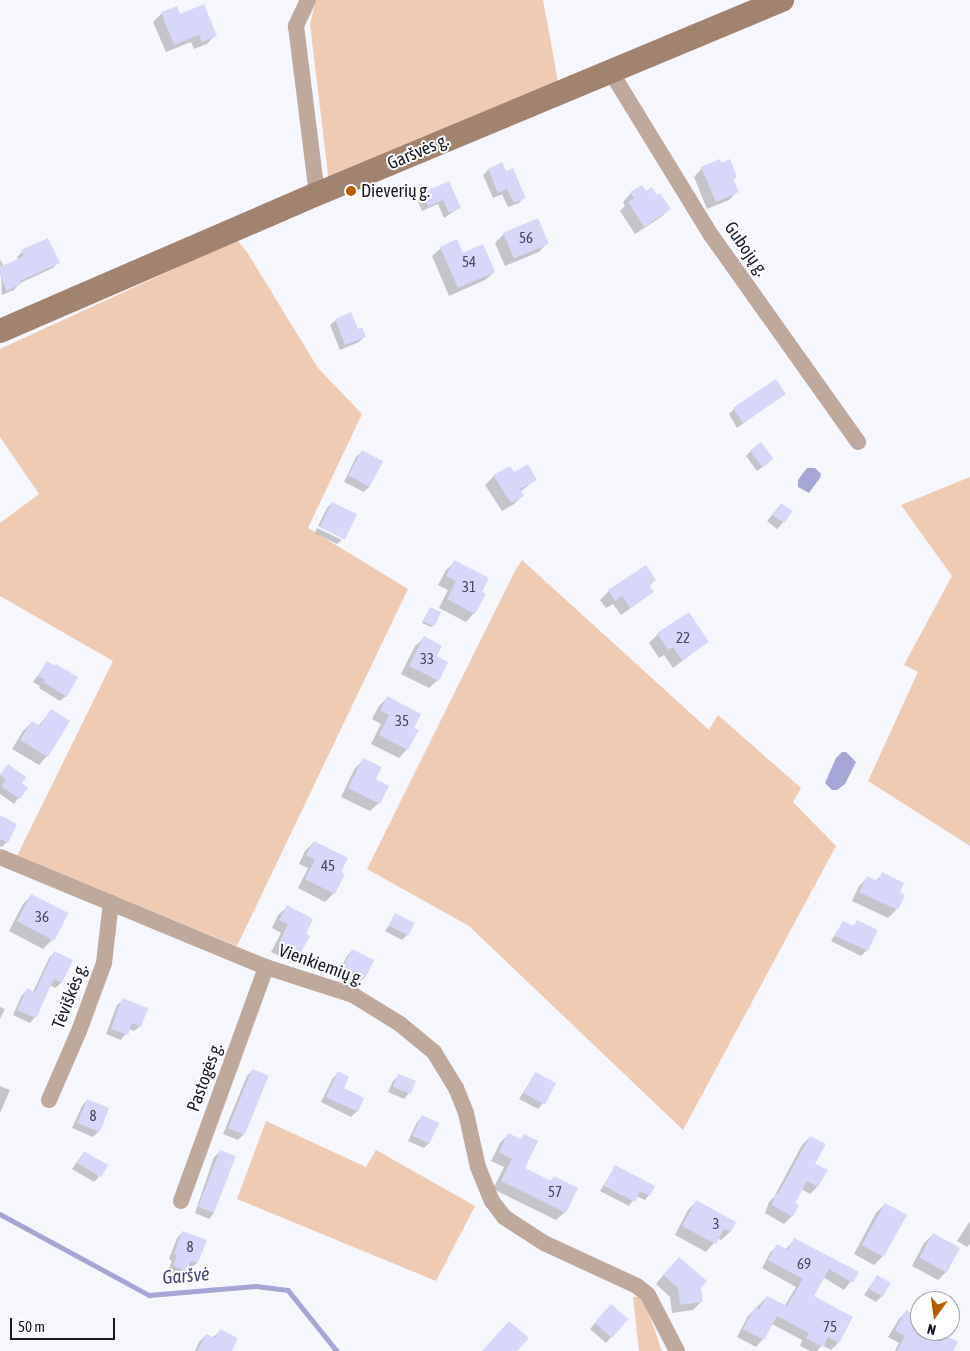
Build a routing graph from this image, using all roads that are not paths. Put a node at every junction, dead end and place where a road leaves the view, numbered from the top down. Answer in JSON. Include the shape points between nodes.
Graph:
{"nodes":[{"id":1,"x":308,"y":0,"type":"edge"},
{"id":2,"x":782,"y":0,"type":"edge"},
{"id":3,"x":611,"y":72,"type":"junction"},
{"id":4,"x":317,"y":194,"type":"junction"},
{"id":5,"x":0,"y":330,"type":"edge"},
{"id":6,"x":858,"y":442,"type":"dead end"},
{"id":7,"x":0,"y":858,"type":"edge"},
{"id":8,"x":110,"y":902,"type":"junction"},
{"id":9,"x":266,"y":967,"type":"junction"},
{"id":10,"x":49,"y":1100,"type":"dead end"},
{"id":11,"x":180,"y":1201,"type":"dead end"},
{"id":12,"x":677,"y":1351,"type":"edge"}],
"edges":[{"from":1,"to":4,"type":"street","via":[[296,26]]},
{"from":2,"to":3,"type":"main road","name":"Garšvės g."},
{"from":3,"to":4,"type":"main road","name":"Garšvės g."},
{"from":3,"to":6,"type":"street","name":"Gubojų g.","via":[[712,235]]},
{"from":4,"to":5,"type":"main road","name":"Garšvės g."},
{"from":7,"to":8,"type":"street","name":"Vienkiemių g."},
{"from":8,"to":9,"type":"street","name":"Vienkiemių g."},
{"from":8,"to":10,"type":"street","name":"Tėviškės g.","via":[[104,963]]},
{"from":9,"to":11,"type":"street","name":"Pastogės g."},
{"from":9,"to":12,"type":"street","name":"Vienkiemių g.","via":[[353,995],[400,1024],[434,1052],[456,1088],[466,1113],[478,1167],[492,1201],[504,1217],[544,1243],[637,1286],[648,1295]]}]}
